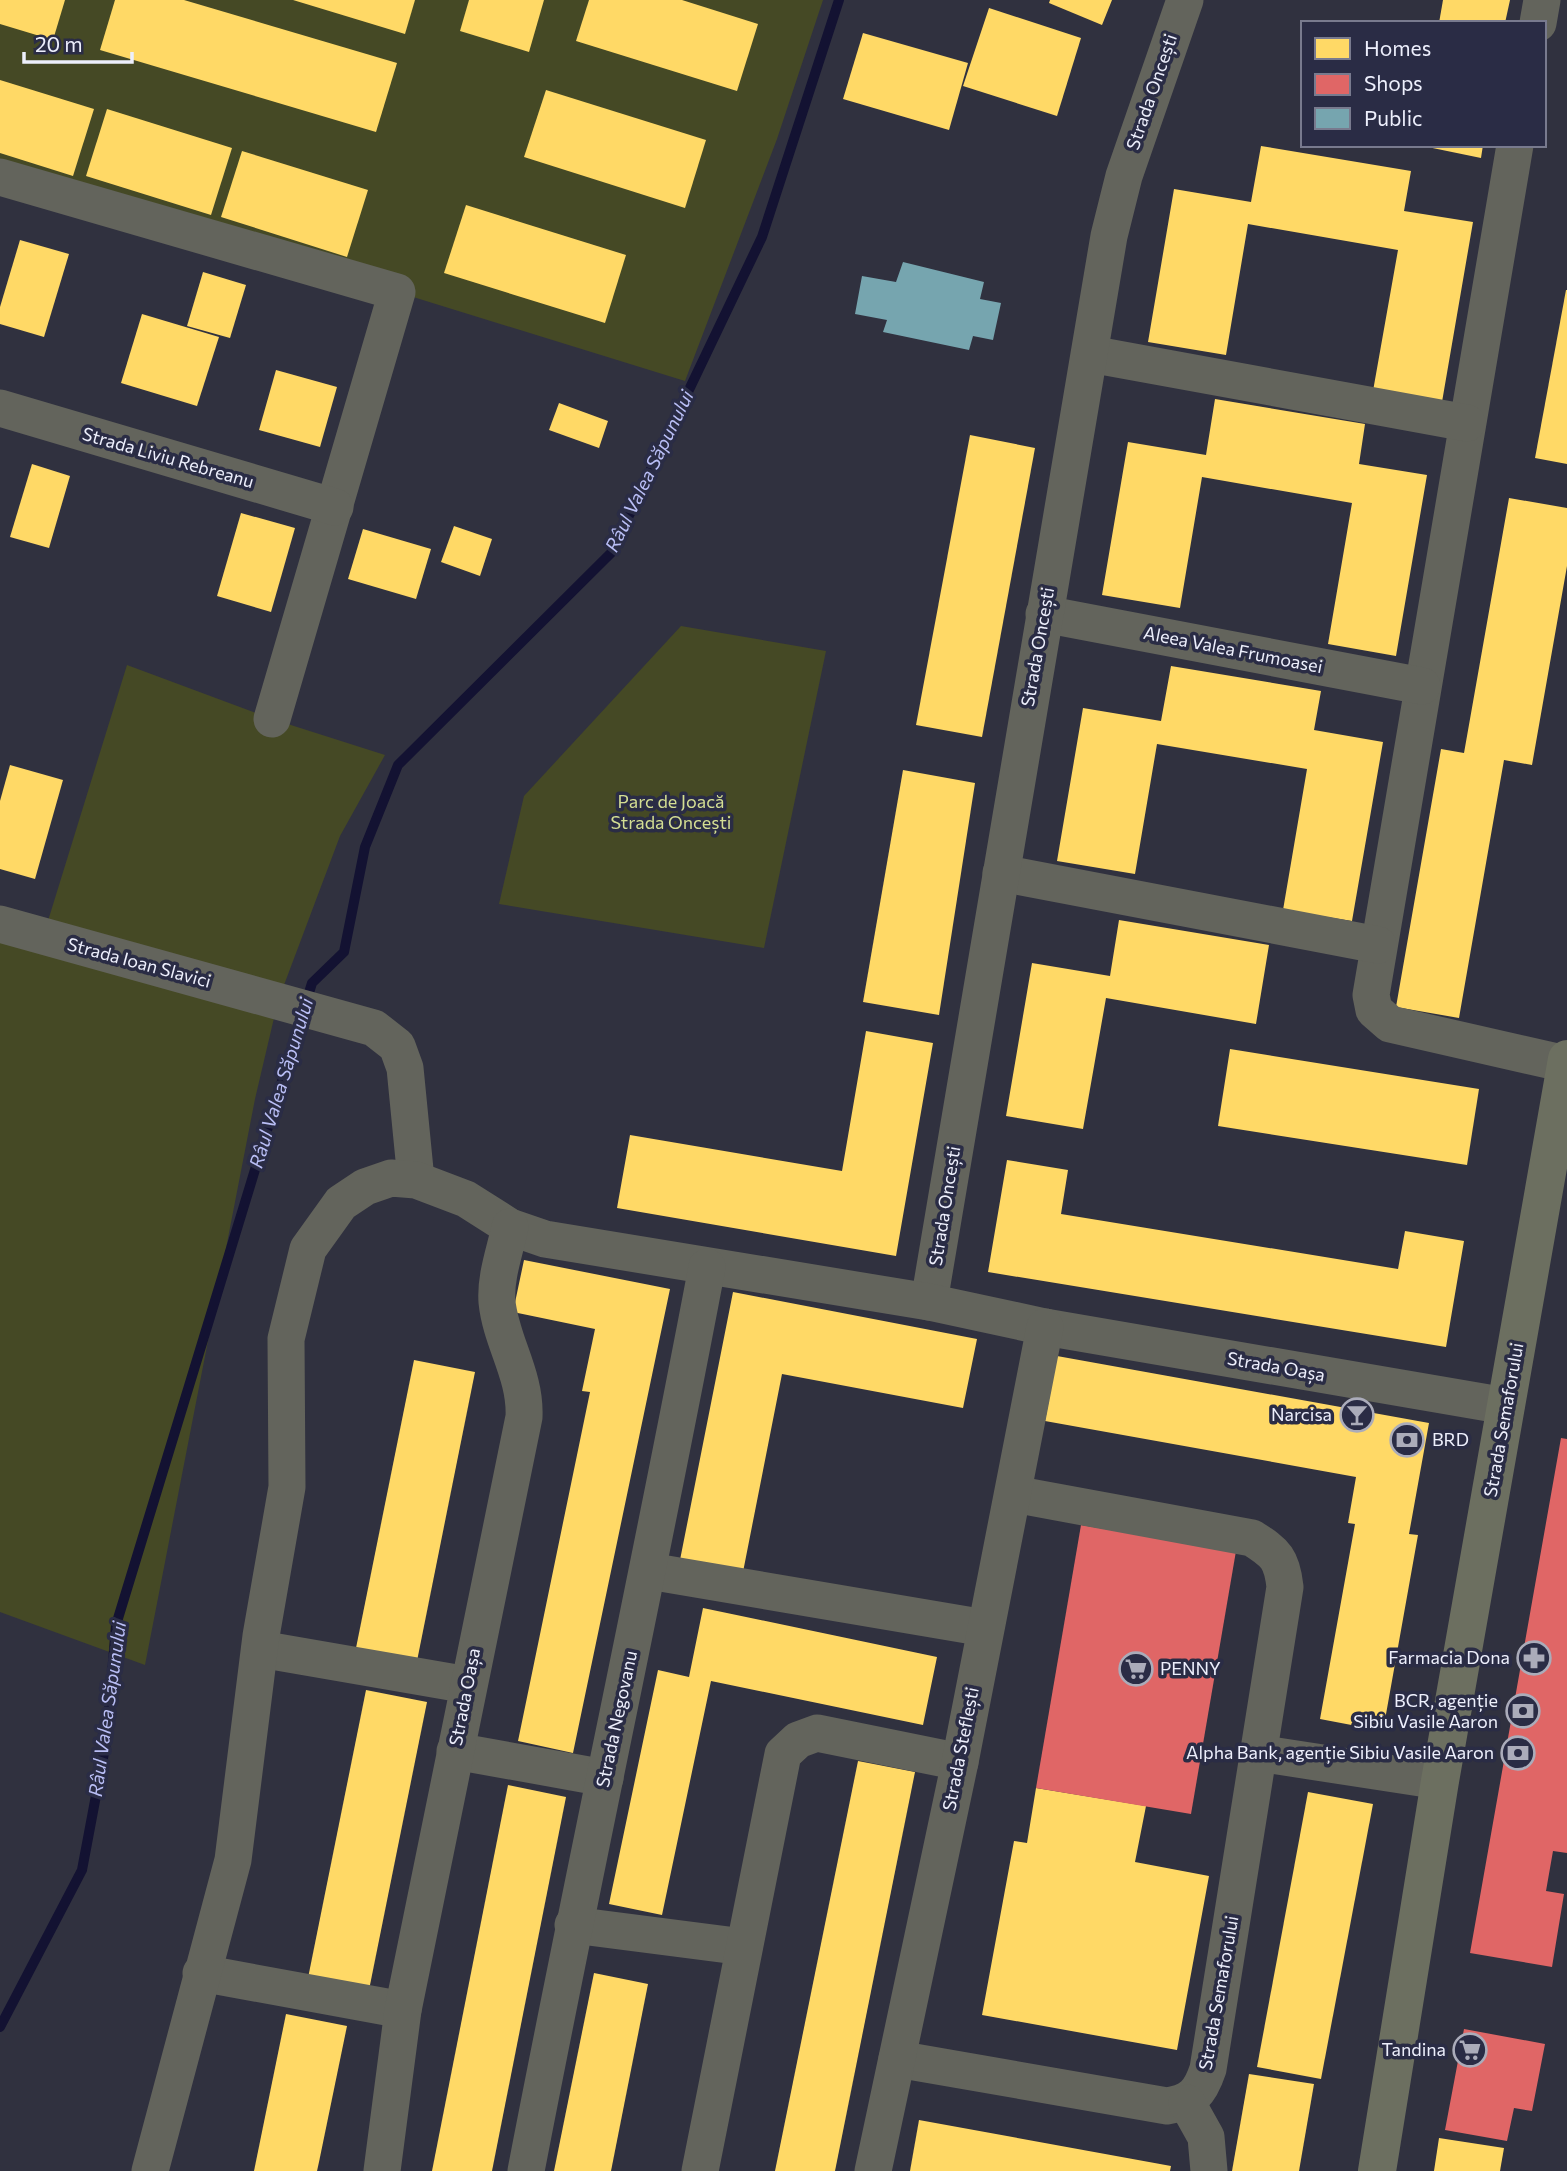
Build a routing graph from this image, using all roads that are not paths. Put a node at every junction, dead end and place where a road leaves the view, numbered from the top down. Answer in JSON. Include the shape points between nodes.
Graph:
{"nodes":[{"id":1,"x":1185,"y":0,"type":"edge"},
{"id":2,"x":1542,"y":0,"type":"edge"},
{"id":3,"x":1538,"y":21,"type":"edge"},
{"id":4,"x":1515,"y":147,"type":"edge"},
{"id":5,"x":0,"y":177,"type":"edge"},
{"id":6,"x":1090,"y":354,"type":"junction"},
{"id":7,"x":0,"y":408,"type":"edge"},
{"id":8,"x":1466,"y":423,"type":"junction"},
{"id":9,"x":335,"y":507,"type":"junction"},
{"id":10,"x":1044,"y":614,"type":"junction"},
{"id":11,"x":1422,"y":686,"type":"junction"},
{"id":12,"x":272,"y":719,"type":"dead end"},
{"id":13,"x":1001,"y":873,"type":"junction"},
{"id":14,"x":0,"y":924,"type":"edge"},
{"id":15,"x":1378,"y":945,"type":"junction"},
{"id":16,"x":1567,"y":1062,"type":"edge"},
{"id":17,"x":416,"y":1180,"type":"junction"},
{"id":18,"x":510,"y":1227,"type":"junction"},
{"id":19,"x":707,"y":1267,"type":"junction"},
{"id":20,"x":929,"y":1302,"type":"junction"},
{"id":21,"x":1045,"y":1327,"type":"junction"},
{"id":22,"x":1506,"y":1406,"type":"junction"},
{"id":23,"x":1013,"y":1494,"type":"junction"},
{"id":24,"x":649,"y":1571,"type":"junction"},
{"id":25,"x":985,"y":1628,"type":"junction"},
{"id":26,"x":260,"y":1648,"type":"junction"},
{"id":27,"x":467,"y":1685,"type":"junction"},
{"id":28,"x":454,"y":1751,"type":"junction"},
{"id":29,"x":1258,"y":1753,"type":"junction"},
{"id":30,"x":960,"y":1762,"type":"junction"},
{"id":31,"x":604,"y":1778,"type":"junction"},
{"id":32,"x":1440,"y":1781,"type":"junction"},
{"id":33,"x":573,"y":1925,"type":"junction"},
{"id":34,"x":744,"y":1947,"type":"junction"},
{"id":35,"x":201,"y":1973,"type":"junction"},
{"id":36,"x":403,"y":2010,"type":"junction"},
{"id":37,"x":897,"y":2059,"type":"junction"},
{"id":38,"x":1187,"y":2103,"type":"junction"},
{"id":39,"x":150,"y":2171,"type":"edge"},
{"id":40,"x":382,"y":2171,"type":"edge"},
{"id":41,"x":526,"y":2171,"type":"edge"},
{"id":42,"x":700,"y":2171,"type":"edge"},
{"id":43,"x":873,"y":2171,"type":"edge"},
{"id":44,"x":1209,"y":2171,"type":"edge"},
{"id":45,"x":1377,"y":2171,"type":"edge"}],
"edges":[{"from":1,"to":6,"type":"street","name":"Strada Oncești","via":[[1124,176]]},
{"from":2,"to":3,"type":"street"},
{"from":4,"to":8,"type":"street"},
{"from":5,"to":9,"type":"street","via":[[397,292]]},
{"from":6,"to":8,"type":"street"},
{"from":6,"to":10,"type":"street","name":"Strada Oncești"},
{"from":7,"to":9,"type":"street","name":"Strada Liviu Rebreanu"},
{"from":8,"to":11,"type":"street"},
{"from":9,"to":12,"type":"street"},
{"from":10,"to":11,"type":"street","name":"Aleea Valea Frumoasei"},
{"from":10,"to":13,"type":"street","name":"Strada Oncești"},
{"from":11,"to":15,"type":"street"},
{"from":13,"to":15,"type":"street"},
{"from":13,"to":20,"type":"street","name":"Strada Oncești"},
{"from":14,"to":17,"type":"street","name":"Strada Ioan Slavici","via":[[374,1028],[397,1045],[405,1068]]},
{"from":15,"to":16,"type":"street","via":[[1371,995],[1374,1010],[1390,1024]]},
{"from":16,"to":22,"type":"main road","name":"Strada Semaforului"},
{"from":17,"to":18,"type":"street","name":"Strada Oașa","via":[[466,1199]]},
{"from":17,"to":26,"type":"street","via":[[391,1178],[365,1187],[341,1203],[308,1249],[286,1339],[287,1487]]},
{"from":18,"to":19,"type":"street","name":"Strada Oașa","via":[[545,1239]]},
{"from":18,"to":27,"type":"street","name":"Strada Oașa","via":[[497,1304],[522,1382],[524,1417]]},
{"from":19,"to":20,"type":"street","name":"Strada Oașa"},
{"from":19,"to":24,"type":"street","name":"Strada Negovanu"},
{"from":20,"to":21,"type":"street","name":"Strada Oașa"},
{"from":21,"to":22,"type":"street","name":"Strada Oașa"},
{"from":21,"to":23,"type":"street","name":"Strada Steflești"},
{"from":22,"to":32,"type":"main road","name":"Strada Semaforului"},
{"from":23,"to":25,"type":"street","name":"Strada Steflești"},
{"from":23,"to":29,"type":"street","name":"Strada Semaforului","via":[[1252,1538],[1270,1549],[1283,1564],[1285,1587]]},
{"from":24,"to":25,"type":"street"},
{"from":24,"to":31,"type":"street","name":"Strada Negovanu"},
{"from":25,"to":30,"type":"street","name":"Strada Steflești"},
{"from":26,"to":27,"type":"street"},
{"from":26,"to":35,"type":"street","via":[[233,1860]]},
{"from":27,"to":28,"type":"street","name":"Strada Oașa"},
{"from":28,"to":31,"type":"street"},
{"from":28,"to":36,"type":"street","name":"Strada Oașa"},
{"from":29,"to":32,"type":"street"},
{"from":29,"to":38,"type":"street","name":"Strada Semaforului","via":[[1208,2069],[1202,2088]]},
{"from":30,"to":34,"type":"street","via":[[817,1732],[798,1740],[783,1754]]},
{"from":30,"to":37,"type":"street","name":"Strada Steflești"},
{"from":31,"to":33,"type":"street","name":"Strada Negovanu"},
{"from":32,"to":45,"type":"main road","name":"Strada Semaforului"},
{"from":33,"to":34,"type":"street"},
{"from":33,"to":41,"type":"street","name":"Strada Negovanu"},
{"from":34,"to":42,"type":"street"},
{"from":35,"to":36,"type":"street"},
{"from":35,"to":39,"type":"street"},
{"from":36,"to":40,"type":"street","name":"Strada Oașa"},
{"from":37,"to":38,"type":"street","via":[[1167,2106]]},
{"from":37,"to":43,"type":"street","name":"Strada Steflești"},
{"from":38,"to":44,"type":"street","via":[[1206,2137]]}]}
